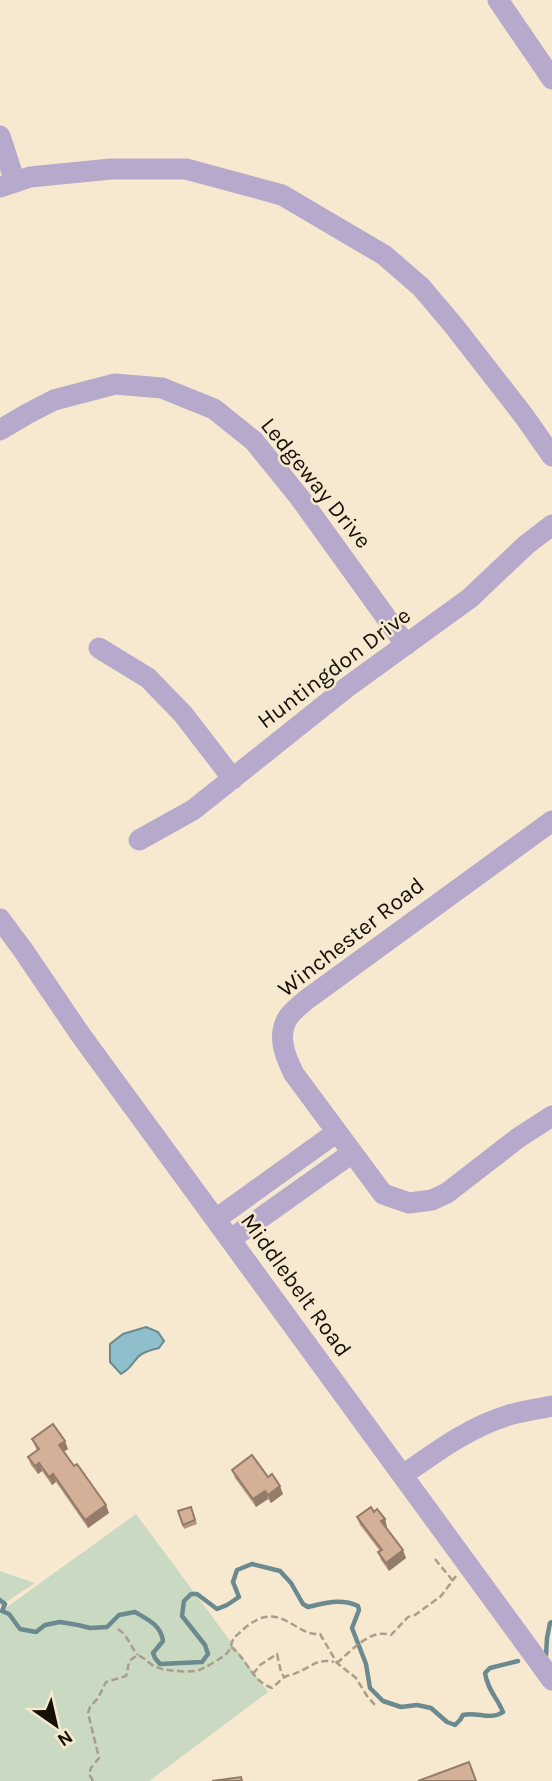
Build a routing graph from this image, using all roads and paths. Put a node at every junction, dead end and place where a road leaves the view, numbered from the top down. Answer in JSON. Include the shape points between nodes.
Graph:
{"nodes":[{"id":1,"x":498,"y":0,"type":"edge"},
{"id":2,"x":552,"y":79,"type":"edge"},
{"id":3,"x":0,"y":136,"type":"edge"},
{"id":4,"x":7,"y":185,"type":"edge"},
{"id":5,"x":0,"y":430,"type":"edge"},
{"id":6,"x":552,"y":456,"type":"edge"},
{"id":7,"x":552,"y":525,"type":"edge"},
{"id":8,"x":407,"y":645,"type":"junction"},
{"id":9,"x":99,"y":648,"type":"dead end"},
{"id":10,"x":233,"y":779,"type":"junction"},
{"id":11,"x":552,"y":821,"type":"edge"},
{"id":12,"x":139,"y":840,"type":"dead end"},
{"id":13,"x":0,"y":919,"type":"edge"},
{"id":14,"x":552,"y":1116,"type":"edge"},
{"id":15,"x":345,"y":1142,"type":"junction"},
{"id":16,"x":216,"y":1219,"type":"junction"},
{"id":17,"x":231,"y":1239,"type":"junction"},
{"id":18,"x":552,"y":1406,"type":"edge"},
{"id":19,"x":403,"y":1475,"type":"junction"},
{"id":20,"x":435,"y":1559,"type":"dead end"},
{"id":21,"x":467,"y":1564,"type":"junction"},
{"id":22,"x":453,"y":1581,"type":"junction"},
{"id":23,"x":118,"y":1629,"type":"dead end"},
{"id":24,"x":230,"y":1647,"type":"junction"},
{"id":25,"x":138,"y":1655,"type":"junction"},
{"id":26,"x":337,"y":1663,"type":"junction"},
{"id":27,"x":253,"y":1674,"type":"junction"},
{"id":28,"x":284,"y":1677,"type":"junction"},
{"id":29,"x":552,"y":1680,"type":"edge"},
{"id":30,"x":375,"y":1705,"type":"dead end"},
{"id":31,"x":90,"y":1776,"type":"junction"},
{"id":32,"x":87,"y":1781,"type":"edge"},
{"id":33,"x":93,"y":1781,"type":"edge"}],
"edges":[{"from":1,"to":2,"type":"street"},
{"from":3,"to":4,"type":"street"},
{"from":4,"to":6,"type":"street","via":[[30,177],[111,169],[186,169],[282,195],[384,255],[421,287]]},
{"from":5,"to":8,"type":"street","name":"Ledgeway Drive","via":[[54,400],[115,384],[162,388],[214,409],[270,460]]},
{"from":7,"to":8,"type":"street","name":"Huntingdon Drive","via":[[470,598]]},
{"from":8,"to":10,"type":"street","name":"Huntingdon Drive"},
{"from":9,"to":10,"type":"street","via":[[148,678],[183,714]]},
{"from":10,"to":12,"type":"street","name":"Huntingdon Drive","via":[[193,810]]},
{"from":11,"to":15,"type":"street","name":"Winchester Road","via":[[288,1017],[282,1036],[284,1053],[294,1074]]},
{"from":13,"to":16,"type":"street","name":"Middlebelt Road"},
{"from":14,"to":15,"type":"street","name":"Winchester Road","via":[[447,1193],[409,1203],[383,1194]]},
{"from":15,"to":16,"type":"street"},
{"from":15,"to":17,"type":"street"},
{"from":16,"to":17,"type":"street","name":"Middlebelt Road"},
{"from":17,"to":19,"type":"street","name":"Middlebelt Road"},
{"from":18,"to":19,"type":"street","via":[[483,1425]]},
{"from":19,"to":21,"type":"street","name":"Middlebelt Road"},
{"from":20,"to":22,"type":"path"},
{"from":21,"to":22,"type":"path"},
{"from":21,"to":29,"type":"street","name":"Middlebelt Road"},
{"from":22,"to":26,"type":"path","via":[[391,1635],[383,1632],[366,1639]]},
{"from":23,"to":25,"type":"path"},
{"from":24,"to":25,"type":"path","via":[[224,1656],[193,1671],[160,1668]]},
{"from":24,"to":26,"type":"path","via":[[248,1625],[269,1616],[320,1634]]},
{"from":24,"to":27,"type":"path"},
{"from":25,"to":31,"type":"path","via":[[127,1664],[126,1676],[106,1682],[90,1707],[99,1758],[90,1768]]},
{"from":26,"to":28,"type":"path","via":[[323,1660]]},
{"from":26,"to":30,"type":"path","via":[[356,1678]]},
{"from":27,"to":28,"type":"path","via":[[272,1688]]},
{"from":27,"to":28,"type":"path","via":[[277,1654]]},
{"from":31,"to":32,"type":"path"},
{"from":31,"to":33,"type":"path"}]}
